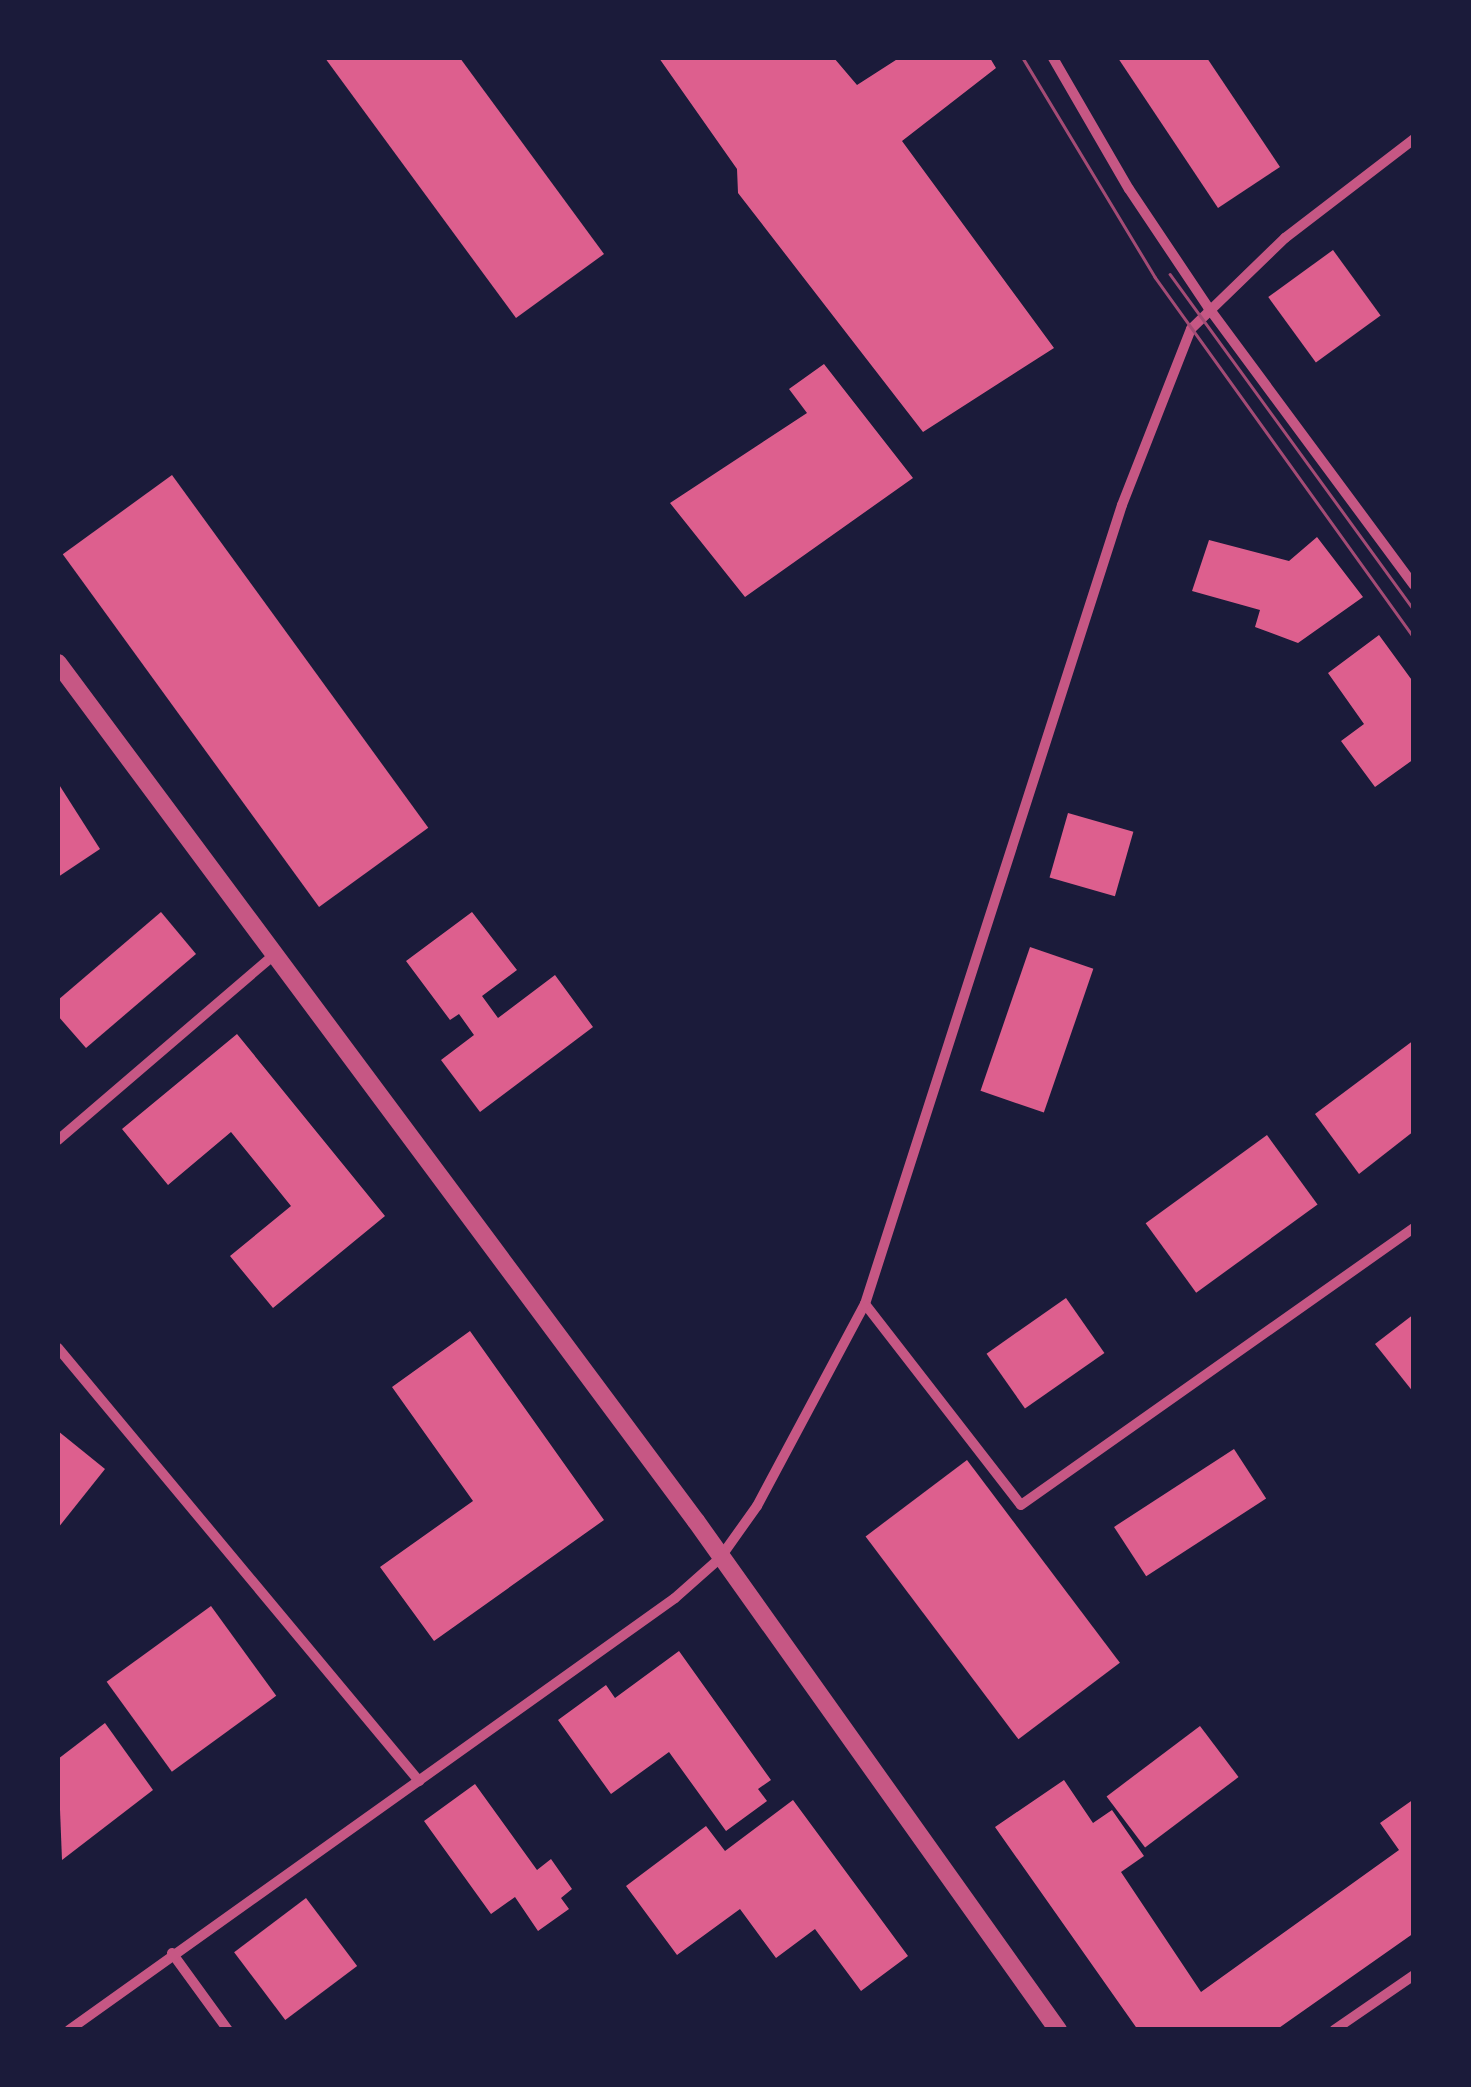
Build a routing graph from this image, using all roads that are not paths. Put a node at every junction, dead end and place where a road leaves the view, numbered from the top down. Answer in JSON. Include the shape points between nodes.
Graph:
{"nodes":[{"id":1,"x":1053,"y":58,"type":"edge"},
{"id":2,"x":1414,"y":139,"type":"edge"},
{"id":3,"x":1208,"y":307,"type":"junction"},
{"id":4,"x":1414,"y":585,"type":"edge"},
{"id":5,"x":58,"y":663,"type":"edge"},
{"id":6,"x":273,"y":956,"type":"junction"},
{"id":7,"x":58,"y":1140,"type":"edge"},
{"id":8,"x":1414,"y":1228,"type":"edge"},
{"id":9,"x":865,"y":1304,"type":"junction"},
{"id":10,"x":58,"y":1348,"type":"edge"},
{"id":11,"x":720,"y":1558,"type":"junction"},
{"id":12,"x":420,"y":1780,"type":"junction"},
{"id":13,"x":172,"y":1953,"type":"junction"},
{"id":14,"x":1414,"y":1975,"type":"edge"},
{"id":15,"x":69,"y":2030,"type":"edge"},
{"id":16,"x":228,"y":2030,"type":"edge"},
{"id":17,"x":1058,"y":2030,"type":"edge"},
{"id":18,"x":1334,"y":2030,"type":"edge"}],
"edges":[{"from":1,"to":3,"type":"street"},
{"from":2,"to":3,"type":"street","via":[[1331,199]]},
{"from":3,"to":4,"type":"street"},
{"from":3,"to":9,"type":"street","via":[[1158,402],[1122,504]]},
{"from":5,"to":6,"type":"street"},
{"from":6,"to":7,"type":"street"},
{"from":6,"to":11,"type":"street"},
{"from":8,"to":9,"type":"street","via":[[1020,1504]]},
{"from":9,"to":11,"type":"street","via":[[806,1422]]},
{"from":10,"to":12,"type":"street"},
{"from":11,"to":12,"type":"street","via":[[675,1598]]},
{"from":11,"to":17,"type":"street"},
{"from":12,"to":13,"type":"street"},
{"from":13,"to":15,"type":"street"},
{"from":13,"to":16,"type":"street"},
{"from":14,"to":18,"type":"street"}]}
